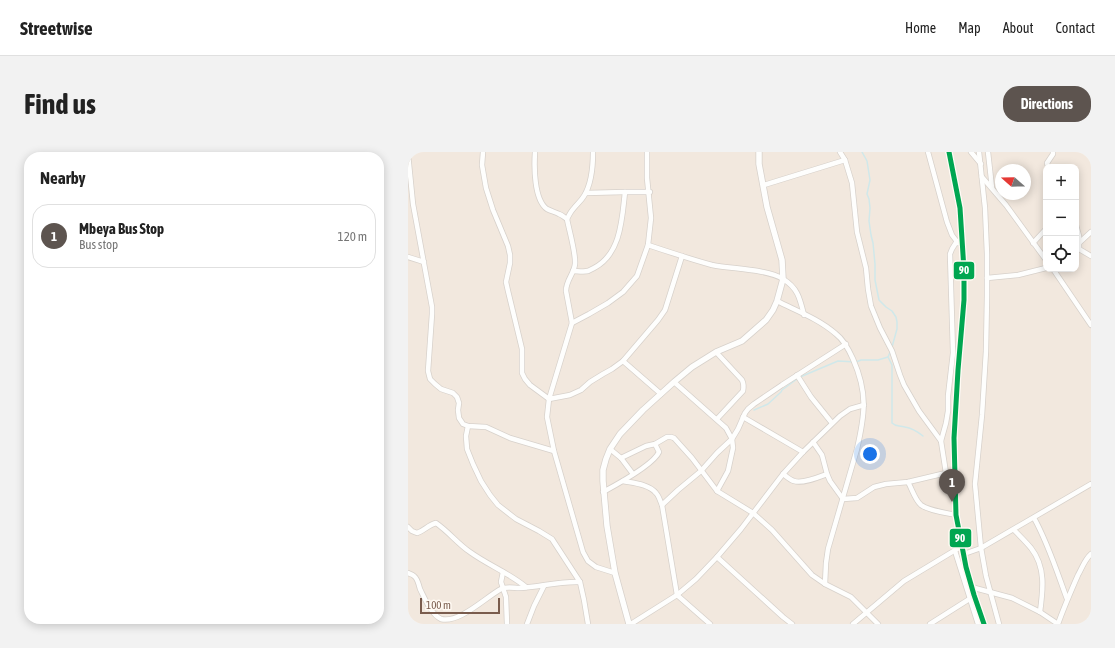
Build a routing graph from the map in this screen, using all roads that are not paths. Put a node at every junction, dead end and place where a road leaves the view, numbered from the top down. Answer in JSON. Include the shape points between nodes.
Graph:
{"nodes":[{"id":1,"x":483,"y":152,"type":"edge"},
{"id":2,"x":535,"y":152,"type":"edge"},
{"id":3,"x":593,"y":152,"type":"edge"},
{"id":4,"x":647,"y":152,"type":"edge"},
{"id":5,"x":759,"y":152,"type":"edge"},
{"id":6,"x":840,"y":152,"type":"edge"},
{"id":7,"x":928,"y":152,"type":"edge"},
{"id":8,"x":949,"y":152,"type":"edge"},
{"id":9,"x":971,"y":152,"type":"edge"},
{"id":10,"x":979,"y":152,"type":"edge"},
{"id":11,"x":988,"y":152,"type":"edge"},
{"id":12,"x":1053,"y":152,"type":"edge"},
{"id":13,"x":408,"y":154,"type":"edge"},
{"id":14,"x":844,"y":160,"type":"junction"},
{"id":15,"x":981,"y":164,"type":"junction"},
{"id":16,"x":1047,"y":164,"type":"edge"},
{"id":17,"x":982,"y":177,"type":"junction"},
{"id":18,"x":764,"y":185,"type":"junction"},
{"id":19,"x":992,"y":188,"type":"junction"},
{"id":20,"x":625,"y":192,"type":"junction"},
{"id":21,"x":650,"y":192,"type":"junction"},
{"id":22,"x":586,"y":193,"type":"junction"},
{"id":23,"x":567,"y":219,"type":"junction"},
{"id":24,"x":1043,"y":232,"type":"edge"},
{"id":25,"x":1091,"y":232,"type":"edge"},
{"id":26,"x":1086,"y":236,"type":"junction"},
{"id":27,"x":957,"y":242,"type":"junction"},
{"id":28,"x":1091,"y":242,"type":"edge"},
{"id":29,"x":1033,"y":243,"type":"junction"},
{"id":30,"x":1079,"y":243,"type":"edge"},
{"id":31,"x":648,"y":245,"type":"junction"},
{"id":32,"x":963,"y":249,"type":"junction"},
{"id":33,"x":1079,"y":249,"type":"edge"},
{"id":34,"x":682,"y":256,"type":"junction"},
{"id":35,"x":1043,"y":256,"type":"edge"},
{"id":36,"x":1091,"y":256,"type":"edge"},
{"id":37,"x":408,"y":257,"type":"edge"},
{"id":38,"x":424,"y":262,"type":"junction"},
{"id":39,"x":1043,"y":269,"type":"edge"},
{"id":40,"x":573,"y":271,"type":"junction"},
{"id":41,"x":1055,"y":272,"type":"edge"},
{"id":42,"x":987,"y":278,"type":"junction"},
{"id":43,"x":783,"y":279,"type":"junction"},
{"id":44,"x":778,"y":301,"type":"junction"},
{"id":45,"x":804,"y":315,"type":"junction"},
{"id":46,"x":572,"y":323,"type":"junction"},
{"id":47,"x":1091,"y":325,"type":"edge"},
{"id":48,"x":846,"y":344,"type":"junction"},
{"id":49,"x":716,"y":352,"type":"junction"},
{"id":50,"x":623,"y":361,"type":"junction"},
{"id":51,"x":798,"y":375,"type":"junction"},
{"id":52,"x":674,"y":382,"type":"junction"},
{"id":53,"x":661,"y":394,"type":"junction"},
{"id":54,"x":549,"y":399,"type":"junction"},
{"id":55,"x":864,"y":405,"type":"junction"},
{"id":56,"x":743,"y":417,"type":"junction"},
{"id":57,"x":717,"y":419,"type":"junction"},
{"id":58,"x":832,"y":423,"type":"junction"},
{"id":59,"x":468,"y":426,"type":"junction"},
{"id":60,"x":732,"y":439,"type":"junction"},
{"id":61,"x":941,"y":441,"type":"junction"},
{"id":62,"x":813,"y":442,"type":"junction"},
{"id":63,"x":655,"y":444,"type":"junction"},
{"id":64,"x":610,"y":449,"type":"junction"},
{"id":65,"x":554,"y":452,"type":"junction"},
{"id":66,"x":803,"y":452,"type":"junction"},
{"id":67,"x":621,"y":458,"type":"junction"},
{"id":68,"x":701,"y":471,"type":"junction"},
{"id":69,"x":946,"y":473,"type":"junction"},
{"id":70,"x":954,"y":473,"type":"junction"},
{"id":71,"x":633,"y":474,"type":"junction"},
{"id":72,"x":783,"y":474,"type":"junction"},
{"id":73,"x":827,"y":474,"type":"junction"},
{"id":74,"x":623,"y":481,"type":"junction"},
{"id":75,"x":908,"y":482,"type":"junction"},
{"id":76,"x":1091,"y":484,"type":"edge"},
{"id":77,"x":717,"y":491,"type":"junction"},
{"id":78,"x":603,"y":492,"type":"junction"},
{"id":79,"x":843,"y":499,"type":"junction"},
{"id":80,"x":662,"y":505,"type":"junction"},
{"id":81,"x":753,"y":513,"type":"junction"},
{"id":82,"x":956,"y":514,"type":"junction"},
{"id":83,"x":1034,"y":518,"type":"junction"},
{"id":84,"x":408,"y":527,"type":"edge"},
{"id":85,"x":1014,"y":530,"type":"junction"},
{"id":86,"x":962,"y":546,"type":"junction"},
{"id":87,"x":981,"y":548,"type":"junction"},
{"id":88,"x":955,"y":551,"type":"junction"},
{"id":89,"x":964,"y":554,"type":"junction"},
{"id":90,"x":1091,"y":554,"type":"edge"},
{"id":91,"x":717,"y":557,"type":"junction"},
{"id":92,"x":503,"y":572,"type":"junction"},
{"id":93,"x":408,"y":573,"type":"edge"},
{"id":94,"x":615,"y":573,"type":"junction"},
{"id":95,"x":580,"y":582,"type":"junction"},
{"id":96,"x":825,"y":584,"type":"junction"},
{"id":97,"x":544,"y":586,"type":"junction"},
{"id":98,"x":971,"y":587,"type":"junction"},
{"id":99,"x":503,"y":588,"type":"junction"},
{"id":100,"x":526,"y":588,"type":"junction"},
{"id":101,"x":991,"y":593,"type":"junction"},
{"id":102,"x":677,"y":595,"type":"junction"},
{"id":103,"x":972,"y":597,"type":"junction"},
{"id":104,"x":1067,"y":599,"type":"junction"},
{"id":105,"x":866,"y":612,"type":"junction"},
{"id":106,"x":1040,"y":612,"type":"junction"},
{"id":107,"x":507,"y":624,"type":"edge"},
{"id":108,"x":527,"y":624,"type":"edge"},
{"id":109,"x":588,"y":624,"type":"edge"},
{"id":110,"x":630,"y":624,"type":"edge"},
{"id":111,"x":710,"y":624,"type":"edge"},
{"id":112,"x":792,"y":624,"type":"edge"},
{"id":113,"x":853,"y":624,"type":"edge"},
{"id":114,"x":878,"y":624,"type":"edge"},
{"id":115,"x":930,"y":624,"type":"edge"},
{"id":116,"x":978,"y":624,"type":"edge"},
{"id":117,"x":984,"y":624,"type":"edge"},
{"id":118,"x":999,"y":624,"type":"edge"}],
"edges":[{"from":1,"to":54,"type":"street","via":[[482,166],[486,188],[510,255],[506,282],[522,349],[522,373],[530,385]]},
{"from":2,"to":23,"type":"street","via":[[537,188],[542,204]]},
{"from":3,"to":22,"type":"street","via":[[592,170]]},
{"from":4,"to":21,"type":"street"},
{"from":5,"to":18,"type":"street"},
{"from":6,"to":14,"type":"street"},
{"from":7,"to":27,"type":"street","via":[[947,222]]},
{"from":8,"to":32,"type":"highway","via":[[960,208]]},
{"from":9,"to":15,"type":"street"},
{"from":10,"to":15,"type":"street"},
{"from":11,"to":19,"type":"street"},
{"from":12,"to":16,"type":"street"},
{"from":13,"to":38,"type":"street","via":[[413,204]]},
{"from":14,"to":18,"type":"street"},
{"from":14,"to":61,"type":"street","via":[[852,183],[857,232],[866,268],[871,306],[906,389]]},
{"from":15,"to":17,"type":"street"},
{"from":17,"to":19,"type":"street"},
{"from":17,"to":42,"type":"street"},
{"from":18,"to":43,"type":"street","via":[[767,207],[782,260]]},
{"from":19,"to":29,"type":"street"},
{"from":20,"to":21,"type":"street"},
{"from":20,"to":22,"type":"street"},
{"from":20,"to":40,"type":"street","via":[[621,225],[609,255],[601,264],[588,271]]},
{"from":21,"to":31,"type":"street"},
{"from":22,"to":23,"type":"street"},
{"from":23,"to":40,"type":"street","via":[[575,259]]},
{"from":24,"to":29,"type":"street"},
{"from":25,"to":26,"type":"street"},
{"from":26,"to":28,"type":"street"},
{"from":26,"to":30,"type":"street"},
{"from":27,"to":32,"type":"street"},
{"from":27,"to":61,"type":"street","via":[[950,254],[953,354],[948,411]]},
{"from":29,"to":35,"type":"street"},
{"from":31,"to":34,"type":"street"},
{"from":31,"to":46,"type":"street","via":[[637,276],[623,292]]},
{"from":32,"to":70,"type":"highway","via":[[964,300],[954,430]]},
{"from":33,"to":36,"type":"street"},
{"from":34,"to":43,"type":"street","via":[[716,266]]},
{"from":34,"to":50,"type":"street","via":[[665,310]]},
{"from":37,"to":38,"type":"street"},
{"from":38,"to":59,"type":"street","via":[[432,314],[428,371],[430,379],[457,398],[459,418]]},
{"from":39,"to":42,"type":"street","via":[[1018,275]]},
{"from":40,"to":46,"type":"street","via":[[566,285]]},
{"from":41,"to":47,"type":"street"},
{"from":42,"to":87,"type":"street","via":[[986,351],[975,484]]},
{"from":43,"to":44,"type":"street"},
{"from":43,"to":45,"type":"street","via":[[796,290]]},
{"from":44,"to":45,"type":"street"},
{"from":44,"to":49,"type":"street","via":[[766,320],[742,341]]},
{"from":45,"to":48,"type":"street","via":[[837,334]]},
{"from":46,"to":54,"type":"street"},
{"from":48,"to":51,"type":"street"},
{"from":48,"to":55,"type":"street","via":[[862,383]]},
{"from":49,"to":52,"type":"street"},
{"from":49,"to":57,"type":"street","via":[[742,380],[744,387]]},
{"from":50,"to":53,"type":"street"},
{"from":50,"to":54,"type":"street","via":[[580,390],[570,395]]},
{"from":51,"to":56,"type":"street","via":[[754,404]]},
{"from":51,"to":58,"type":"street","via":[[811,397]]},
{"from":52,"to":53,"type":"street"},
{"from":52,"to":57,"type":"street"},
{"from":53,"to":64,"type":"street","via":[[620,434]]},
{"from":54,"to":65,"type":"street","via":[[547,417]]},
{"from":55,"to":58,"type":"street","via":[[850,409]]},
{"from":55,"to":79,"type":"street","via":[[861,432]]},
{"from":56,"to":60,"type":"street"},
{"from":56,"to":66,"type":"street"},
{"from":57,"to":60,"type":"street"},
{"from":58,"to":62,"type":"street"},
{"from":59,"to":65,"type":"street","via":[[486,427],[510,438]]},
{"from":59,"to":95,"type":"street","via":[[467,449],[480,481],[490,495],[516,519],[552,539]]},
{"from":60,"to":68,"type":"street"},
{"from":60,"to":77,"type":"street","via":[[733,448],[728,471]]},
{"from":61,"to":69,"type":"street"},
{"from":62,"to":66,"type":"street"},
{"from":62,"to":73,"type":"street","via":[[822,455]]},
{"from":63,"to":67,"type":"street"},
{"from":63,"to":68,"type":"street","via":[[667,437],[674,438]]},
{"from":63,"to":71,"type":"street","via":[[658,455]]},
{"from":64,"to":67,"type":"street"},
{"from":64,"to":78,"type":"street","via":[[603,470]]},
{"from":65,"to":94,"type":"street","via":[[583,552],[588,561],[596,567]]},
{"from":66,"to":72,"type":"street"},
{"from":67,"to":71,"type":"street"},
{"from":68,"to":77,"type":"street"},
{"from":68,"to":80,"type":"street"},
{"from":69,"to":70,"type":"street"},
{"from":69,"to":75,"type":"street"},
{"from":70,"to":82,"type":"highway"},
{"from":71,"to":74,"type":"street"},
{"from":72,"to":73,"type":"street","via":[[796,482]]},
{"from":72,"to":81,"type":"street"},
{"from":73,"to":79,"type":"street"},
{"from":74,"to":78,"type":"street"},
{"from":74,"to":80,"type":"street","via":[[651,489],[657,493]]},
{"from":75,"to":79,"type":"street","via":[[874,487],[857,498]]},
{"from":75,"to":82,"type":"street","via":[[921,505]]},
{"from":76,"to":83,"type":"street"},
{"from":77,"to":81,"type":"street"},
{"from":78,"to":94,"type":"street"},
{"from":79,"to":96,"type":"street","via":[[828,549]]},
{"from":80,"to":102,"type":"street"},
{"from":81,"to":91,"type":"street"},
{"from":81,"to":96,"type":"street","via":[[772,530],[812,575]]},
{"from":82,"to":86,"type":"highway"},
{"from":83,"to":85,"type":"street"},
{"from":83,"to":104,"type":"street","via":[[1046,542]]},
{"from":84,"to":92,"type":"street","via":[[417,533],[436,523],[469,552]]},
{"from":85,"to":87,"type":"street"},
{"from":85,"to":106,"type":"street","via":[[1032,549],[1038,560],[1043,592]]},
{"from":86,"to":88,"type":"street"},
{"from":86,"to":89,"type":"highway"},
{"from":87,"to":89,"type":"street"},
{"from":87,"to":101,"type":"street"},
{"from":88,"to":103,"type":"street"},
{"from":88,"to":105,"type":"street","via":[[904,581]]},
{"from":89,"to":98,"type":"highway"},
{"from":90,"to":104,"type":"street","via":[[1086,559]]},
{"from":91,"to":102,"type":"street"},
{"from":91,"to":112,"type":"street"},
{"from":92,"to":99,"type":"street"},
{"from":92,"to":100,"type":"street"},
{"from":93,"to":99,"type":"street","via":[[415,576],[437,616],[447,621],[463,617]]},
{"from":94,"to":110,"type":"street"},
{"from":95,"to":97,"type":"street","via":[[557,582]]},
{"from":95,"to":109,"type":"street"},
{"from":96,"to":105,"type":"street","via":[[851,597]]},
{"from":97,"to":100,"type":"street"},
{"from":97,"to":108,"type":"street"},
{"from":98,"to":101,"type":"street"},
{"from":98,"to":103,"type":"highway"},
{"from":99,"to":100,"type":"street"},
{"from":99,"to":107,"type":"street"},
{"from":101,"to":106,"type":"street","via":[[1012,598]]},
{"from":101,"to":118,"type":"street"},
{"from":102,"to":110,"type":"street"},
{"from":102,"to":111,"type":"street"},
{"from":103,"to":115,"type":"street"},
{"from":103,"to":116,"type":"street"},
{"from":103,"to":117,"type":"highway"},
{"from":104,"to":106,"type":"street","via":[[1058,624]]},
{"from":105,"to":113,"type":"street"},
{"from":105,"to":114,"type":"street"}]}
